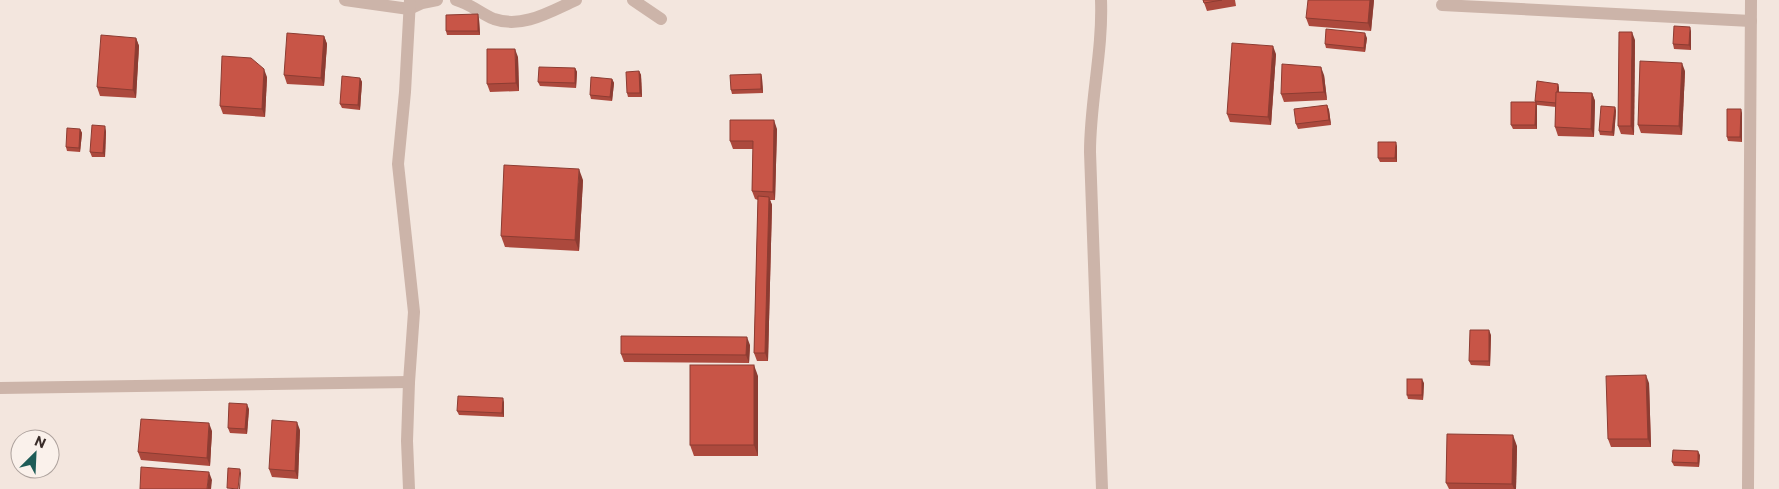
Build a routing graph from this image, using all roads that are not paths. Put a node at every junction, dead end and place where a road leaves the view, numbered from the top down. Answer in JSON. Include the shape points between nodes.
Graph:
{"nodes":[{"id":1,"x":345,"y":0,"type":"edge"},
{"id":2,"x":437,"y":0,"type":"edge"},
{"id":3,"x":456,"y":0,"type":"edge"},
{"id":4,"x":576,"y":0,"type":"edge"},
{"id":5,"x":633,"y":0,"type":"edge"},
{"id":6,"x":1101,"y":0,"type":"edge"},
{"id":7,"x":1751,"y":0,"type":"edge"},
{"id":8,"x":409,"y":5,"type":"edge"},
{"id":9,"x":1442,"y":5,"type":"dead end"},
{"id":10,"x":660,"y":19,"type":"dead end"},
{"id":11,"x":1751,"y":21,"type":"junction"},
{"id":12,"x":409,"y":382,"type":"junction"},
{"id":13,"x":0,"y":388,"type":"edge"},
{"id":14,"x":409,"y":489,"type":"edge"},
{"id":15,"x":1102,"y":489,"type":"edge"},
{"id":16,"x":1748,"y":489,"type":"edge"}],
"edges":[{"from":1,"to":8,"type":"street"},
{"from":2,"to":8,"type":"street"},
{"from":3,"to":4,"type":"street","via":[[468,3],[494,19],[511,22],[534,18]]},
{"from":5,"to":10,"type":"street"},
{"from":6,"to":15,"type":"street","via":[[1102,24],[1090,122],[1090,152]]},
{"from":7,"to":11,"type":"street"},
{"from":8,"to":12,"type":"street","via":[[398,164],[414,312]]},
{"from":9,"to":11,"type":"street"},
{"from":11,"to":16,"type":"street"},
{"from":12,"to":13,"type":"street"},
{"from":12,"to":14,"type":"street"}]}
